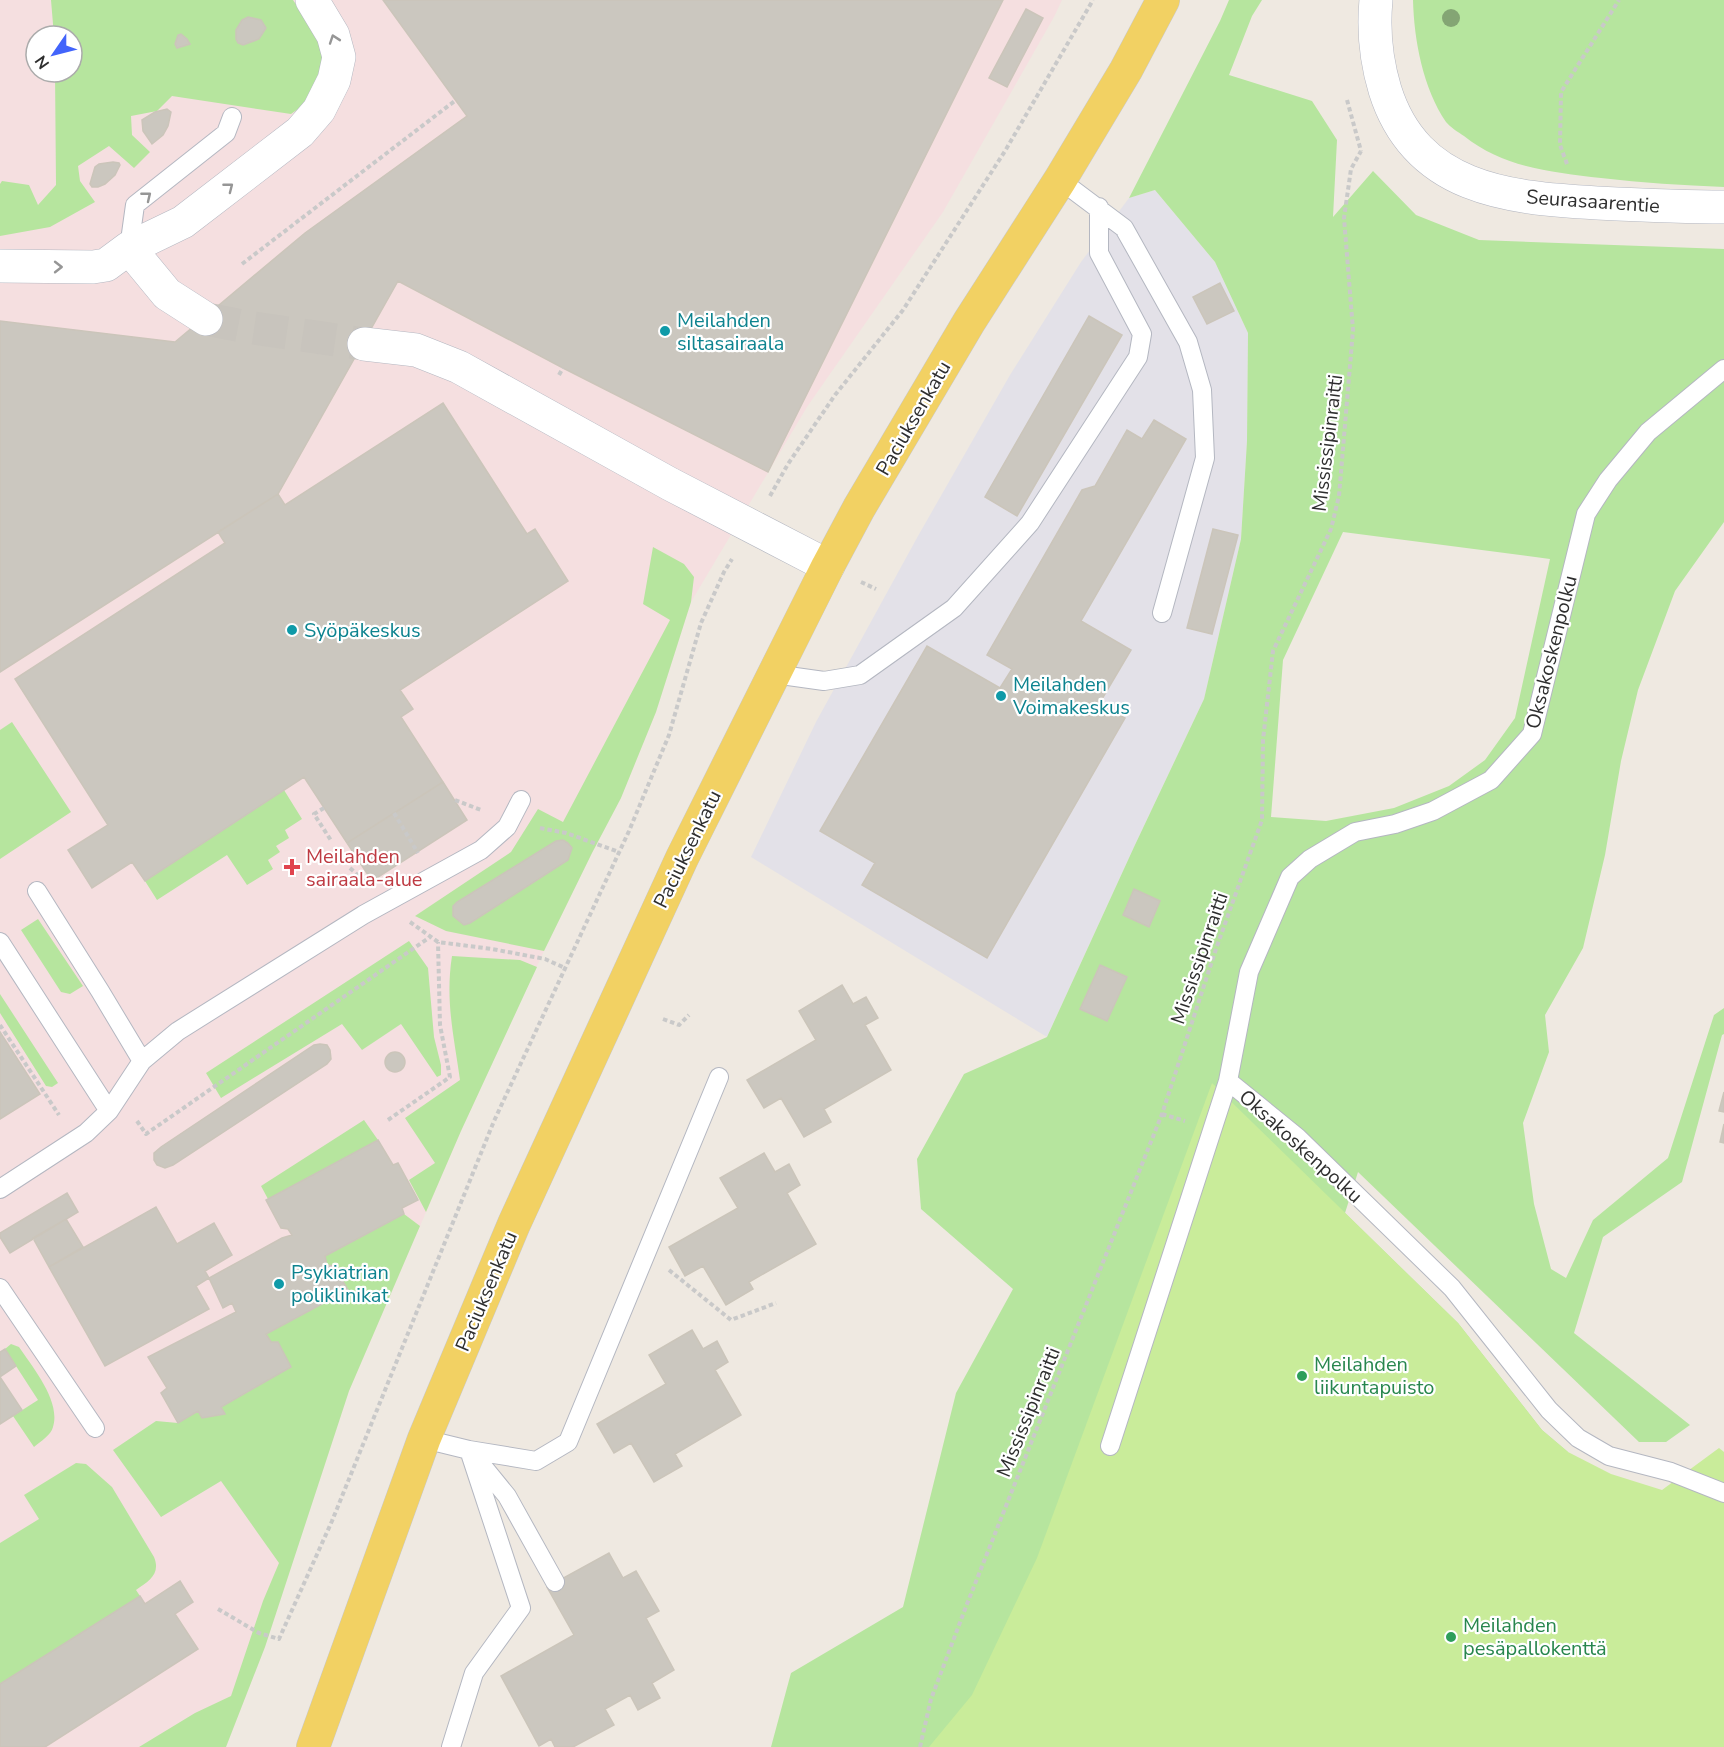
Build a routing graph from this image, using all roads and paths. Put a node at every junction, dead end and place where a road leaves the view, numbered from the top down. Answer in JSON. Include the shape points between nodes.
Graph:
{"nodes":[{"id":1,"x":312,"y":0,"type":"edge"},
{"id":2,"x":1093,"y":0,"type":"edge"},
{"id":3,"x":1163,"y":0,"type":"edge"},
{"id":4,"x":1376,"y":0,"type":"edge"},
{"id":5,"x":1619,"y":0,"type":"edge"},
{"id":6,"x":456,"y":100,"type":"dead end"},
{"id":7,"x":232,"y":117,"type":"dead end"},
{"id":8,"x":1361,"y":151,"type":"dead end"},
{"id":9,"x":1570,"y":172,"type":"dead end"},
{"id":10,"x":1060,"y":180,"type":"junction"},
{"id":11,"x":1098,"y":207,"type":"junction"},
{"id":12,"x":1724,"y":207,"type":"edge"},
{"id":13,"x":129,"y":248,"type":"junction"},
{"id":14,"x":242,"y":264,"type":"dead end"},
{"id":15,"x":0,"y":266,"type":"edge"},
{"id":16,"x":206,"y":319,"type":"tunnel mouth"},
{"id":17,"x":363,"y":344,"type":"tunnel mouth"},
{"id":18,"x":563,"y":368,"type":"dead end"},
{"id":19,"x":1724,"y":369,"type":"edge"},
{"id":20,"x":559,"y":375,"type":"dead end"},
{"id":21,"x":752,"y":526,"type":"junction"},
{"id":22,"x":828,"y":566,"type":"junction"},
{"id":23,"x":1162,"y":613,"type":"dead end"},
{"id":24,"x":774,"y":674,"type":"junction"},
{"id":25,"x":521,"y":800,"type":"dead end"},
{"id":26,"x":324,"y":808,"type":"dead end"},
{"id":27,"x":394,"y":813,"type":"dead end"},
{"id":28,"x":332,"y":842,"type":"dead end"},
{"id":29,"x":432,"y":876,"type":"junction"},
{"id":30,"x":37,"y":891,"type":"dead end"},
{"id":31,"x":411,"y":922,"type":"dead end"},
{"id":32,"x":430,"y":937,"type":"junction"},
{"id":33,"x":0,"y":942,"type":"edge"},
{"id":34,"x":438,"y":942,"type":"junction"},
{"id":35,"x":565,"y":968,"type":"junction"},
{"id":36,"x":689,"y":1015,"type":"dead end"},
{"id":37,"x":663,"y":1019,"type":"dead end"},
{"id":38,"x":0,"y":1025,"type":"edge"},
{"id":39,"x":142,"y":1061,"type":"junction"},
{"id":40,"x":719,"y":1077,"type":"dead end"},
{"id":41,"x":1228,"y":1081,"type":"junction"},
{"id":42,"x":109,"y":1111,"type":"junction"},
{"id":43,"x":388,"y":1120,"type":"dead end"},
{"id":44,"x":146,"y":1134,"type":"dead end"},
{"id":45,"x":71,"y":1143,"type":"junction"},
{"id":46,"x":0,"y":1188,"type":"edge"},
{"id":47,"x":646,"y":1252,"type":"junction"},
{"id":48,"x":0,"y":1288,"type":"edge"},
{"id":49,"x":777,"y":1303,"type":"dead end"},
{"id":50,"x":94,"y":1428,"type":"dead end"},
{"id":51,"x":424,"y":1440,"type":"junction"},
{"id":52,"x":1110,"y":1446,"type":"dead end"},
{"id":53,"x":469,"y":1450,"type":"junction"},
{"id":54,"x":1724,"y":1493,"type":"edge"},
{"id":55,"x":555,"y":1582,"type":"dead end"},
{"id":56,"x":218,"y":1609,"type":"dead end"},
{"id":57,"x":313,"y":1747,"type":"edge"},
{"id":58,"x":451,"y":1747,"type":"edge"},
{"id":59,"x":920,"y":1747,"type":"edge"}],
"edges":[{"from":13,"to":1,"type":"street","one_way":true,"via":[[183,222],[300,132],[319,110],[334,81],[339,57],[333,34]]},
{"from":2,"to":21,"type":"path","via":[[1005,151],[903,310],[829,405]]},
{"from":3,"to":10,"type":"main road","name":"Paciuksenkatu"},
{"from":4,"to":12,"type":"street","name":"Seurasaarentie","via":[[1378,65],[1390,106],[1414,144],[1439,166],[1472,184],[1545,200]]},
{"from":5,"to":9,"type":"path","via":[[1561,92],[1560,145]]},
{"from":6,"to":14,"type":"path"},
{"from":13,"to":7,"type":"lane","one_way":true,"via":[[135,205],[226,133]]},
{"from":8,"to":59,"type":"path","name":"Mississipinraitti","via":[[1351,169],[1344,218],[1353,330],[1340,496],[1331,529],[1273,651],[1263,740],[1262,820],[1162,1114],[967,1604],[931,1699]]},
{"from":10,"to":11,"type":"lane"},
{"from":10,"to":22,"type":"main road","name":"Paciuksenkatu","via":[[969,322]]},
{"from":11,"to":23,"type":"lane","via":[[1124,228],[1188,342],[1202,390],[1205,458]]},
{"from":11,"to":24,"type":"lane","via":[[1099,253],[1142,334],[1138,357],[1030,523],[954,608],[860,675],[824,681]]},
{"from":15,"to":13,"type":"street","one_way":true,"via":[[93,267],[106,264]]},
{"from":13,"to":16,"type":"street","via":[[167,294]]},
{"from":17,"to":21,"type":"street","via":[[416,350],[459,367]]},
{"from":18,"to":20,"type":"path"},
{"from":19,"to":41,"type":"lane","name":"Oksakoskenpolku","via":[[1648,432],[1586,514],[1532,734],[1491,780],[1433,811],[1355,832],[1310,859],[1290,877],[1249,972]]},
{"from":21,"to":22,"type":"street"},
{"from":21,"to":35,"type":"path","via":[[724,572],[701,623],[669,735]]},
{"from":22,"to":24,"type":"main road","name":"Paciuksenkatu"},
{"from":24,"to":51,"type":"main road","name":"Paciuksenkatu","via":[[682,858],[549,1143]]},
{"from":25,"to":29,"type":"lane","via":[[507,827],[481,849]]},
{"from":26,"to":28,"type":"path","via":[[314,814]]},
{"from":27,"to":29,"type":"path"},
{"from":29,"to":39,"type":"lane","via":[[188,1025]]},
{"from":30,"to":39,"type":"lane"},
{"from":31,"to":32,"type":"path"},
{"from":32,"to":34,"type":"path"},
{"from":32,"to":44,"type":"path"},
{"from":33,"to":42,"type":"lane"},
{"from":34,"to":35,"type":"path","via":[[545,959]]},
{"from":34,"to":43,"type":"path","via":[[440,1025],[450,1077]]},
{"from":35,"to":56,"type":"path","via":[[494,1121],[332,1521],[279,1639],[259,1633]]},
{"from":36,"to":37,"type":"path","via":[[679,1025]]},
{"from":38,"to":45,"type":"path","via":[[61,1119]]},
{"from":39,"to":42,"type":"lane"},
{"from":40,"to":47,"type":"lane"},
{"from":41,"to":52,"type":"lane"},
{"from":41,"to":54,"type":"lane","name":"Oksakoskenpolku","via":[[1297,1137],[1452,1287],[1549,1410],[1578,1438],[1609,1456],[1671,1472]]},
{"from":42,"to":45,"type":"lane"},
{"from":45,"to":46,"type":"lane"},
{"from":47,"to":49,"type":"path","via":[[731,1320]]},
{"from":47,"to":53,"type":"lane","via":[[568,1442],[536,1461]]},
{"from":48,"to":50,"type":"lane"},
{"from":51,"to":53,"type":"lane"},
{"from":51,"to":57,"type":"main road","name":"Paciuksenkatu"},
{"from":53,"to":55,"type":"lane","via":[[507,1496]]},
{"from":53,"to":58,"type":"lane","via":[[521,1608],[474,1673]]}]}
